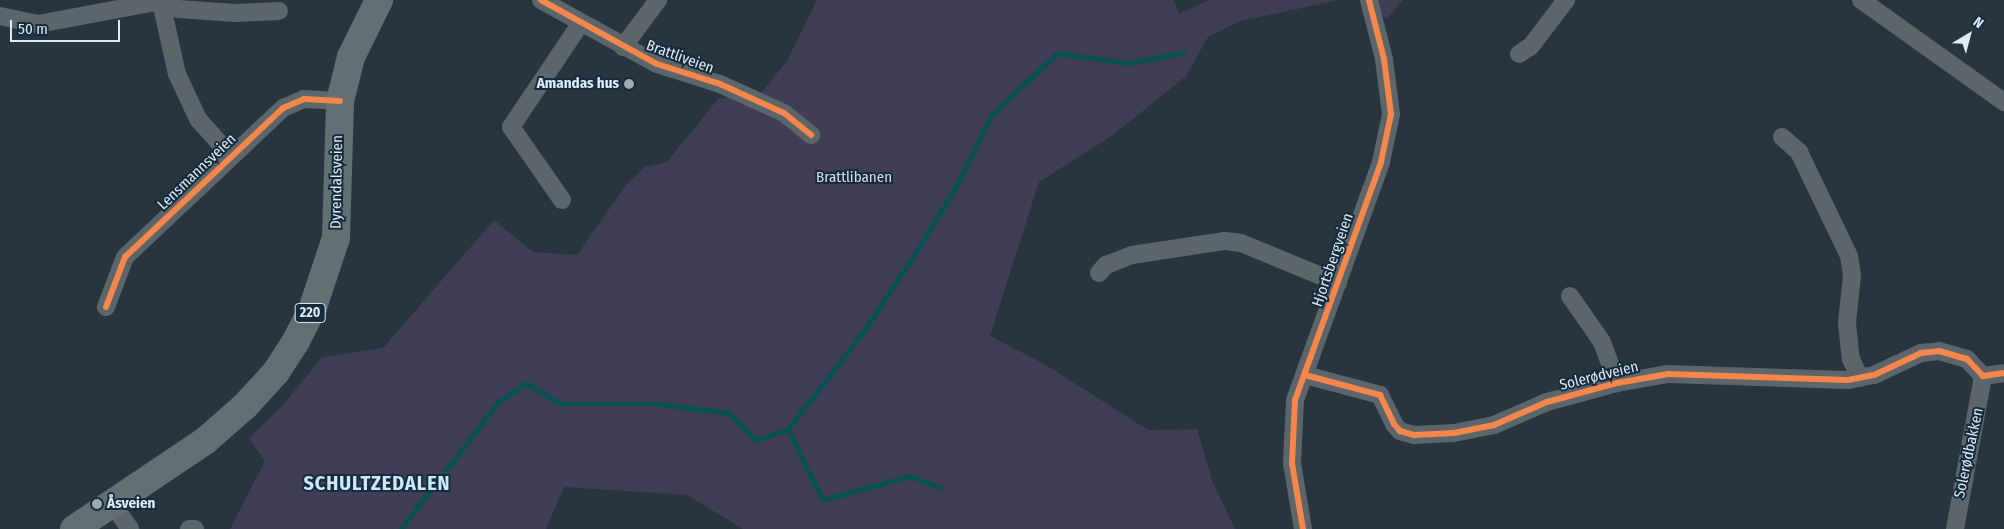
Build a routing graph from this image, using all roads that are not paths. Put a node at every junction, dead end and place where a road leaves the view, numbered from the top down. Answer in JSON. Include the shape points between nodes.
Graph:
{"nodes":[{"id":1,"x":379,"y":0,"type":"edge"},
{"id":2,"x":541,"y":0,"type":"edge"},
{"id":3,"x":658,"y":0,"type":"edge"},
{"id":4,"x":1369,"y":0,"type":"edge"},
{"id":5,"x":1566,"y":0,"type":"edge"},
{"id":6,"x":1861,"y":0,"type":"edge"},
{"id":7,"x":164,"y":1,"type":"edge"},
{"id":8,"x":279,"y":11,"type":"dead end"},
{"id":9,"x":0,"y":16,"type":"edge"},
{"id":10,"x":581,"y":23,"type":"junction"},
{"id":11,"x":623,"y":47,"type":"junction"},
{"id":12,"x":1520,"y":54,"type":"dead end"},
{"id":13,"x":340,"y":101,"type":"junction"},
{"id":14,"x":2004,"y":102,"type":"edge"},
{"id":15,"x":811,"y":136,"type":"dead end"},
{"id":16,"x":1782,"y":137,"type":"dead end"},
{"id":17,"x":231,"y":156,"type":"junction"},
{"id":18,"x":562,"y":200,"type":"dead end"},
{"id":19,"x":1099,"y":273,"type":"dead end"},
{"id":20,"x":1338,"y":283,"type":"junction"},
{"id":21,"x":1570,"y":296,"type":"dead end"},
{"id":22,"x":106,"y":308,"type":"dead end"},
{"id":23,"x":2004,"y":373,"type":"edge"},
{"id":24,"x":1305,"y":375,"type":"junction"},
{"id":25,"x":1983,"y":376,"type":"junction"},
{"id":26,"x":1860,"y":378,"type":"junction"},
{"id":27,"x":1617,"y":383,"type":"junction"},
{"id":28,"x":112,"y":504,"type":"junction"},
{"id":29,"x":74,"y":529,"type":"edge"},
{"id":30,"x":130,"y":529,"type":"edge"},
{"id":31,"x":189,"y":529,"type":"edge"},
{"id":32,"x":195,"y":529,"type":"edge"},
{"id":33,"x":1303,"y":529,"type":"edge"},
{"id":34,"x":1955,"y":529,"type":"edge"}],
"edges":[{"from":1,"to":13,"type":"main road","name":"Dyrendalsveien","number":"220","via":[[351,57]]},
{"from":2,"to":10,"type":"street","name":"Brattliveien"},
{"from":3,"to":11,"type":"street","name":"Brattliveien"},
{"from":4,"to":20,"type":"street","name":"Hjortsbergveien","via":[[1384,59],[1390,114],[1380,162]]},
{"from":5,"to":12,"type":"street","via":[[1531,46]]},
{"from":6,"to":14,"type":"street"},
{"from":7,"to":8,"type":"street","via":[[178,9],[236,13]]},
{"from":7,"to":9,"type":"street","via":[[38,24]]},
{"from":7,"to":17,"type":"street","via":[[177,74],[198,119]]},
{"from":10,"to":11,"type":"street","name":"Brattliveien"},
{"from":10,"to":18,"type":"street","via":[[511,127]]},
{"from":11,"to":15,"type":"street","name":"Brattliveien","via":[[657,64],[720,84],[784,113]]},
{"from":13,"to":17,"type":"street","name":"Lensmannsveien","via":[[304,99],[283,108]]},
{"from":13,"to":28,"type":"main road","name":"Dyrendalsveien","number":"220","via":[[336,238],[313,307],[296,341],[276,372],[245,406],[205,441]]},
{"from":16,"to":26,"type":"street","via":[[1799,152],[1849,256],[1852,276],[1847,323],[1852,359]]},
{"from":17,"to":22,"type":"street","name":"Lensmannsveien","via":[[125,256]]},
{"from":19,"to":20,"type":"street","name":"Hjortsbergveien","via":[[1106,266],[1132,255],[1225,242],[1241,243]]},
{"from":20,"to":24,"type":"street","name":"Hjortsbergveien"},
{"from":21,"to":27,"type":"street","name":"Solerødveien","via":[[1602,342]]},
{"from":23,"to":25,"type":"street"},
{"from":24,"to":27,"type":"street","name":"Solerødveien","via":[[1380,395],[1394,424],[1400,430],[1414,434],[1494,425],[1546,402]]},
{"from":24,"to":33,"type":"street","name":"Hjortsbergveien","via":[[1294,400],[1291,433],[1292,463]]},
{"from":25,"to":26,"type":"street","name":"Solerødveien","via":[[1968,359],[1939,351],[1921,353]]},
{"from":25,"to":34,"type":"street","name":"Solerødbakken"},
{"from":26,"to":27,"type":"street","name":"Solerødveien","via":[[1668,374]]},
{"from":28,"to":29,"type":"main road","name":"Dyrendalsveien","number":"220"},
{"from":28,"to":30,"type":"street"},
{"from":31,"to":32,"type":"street"}]}
